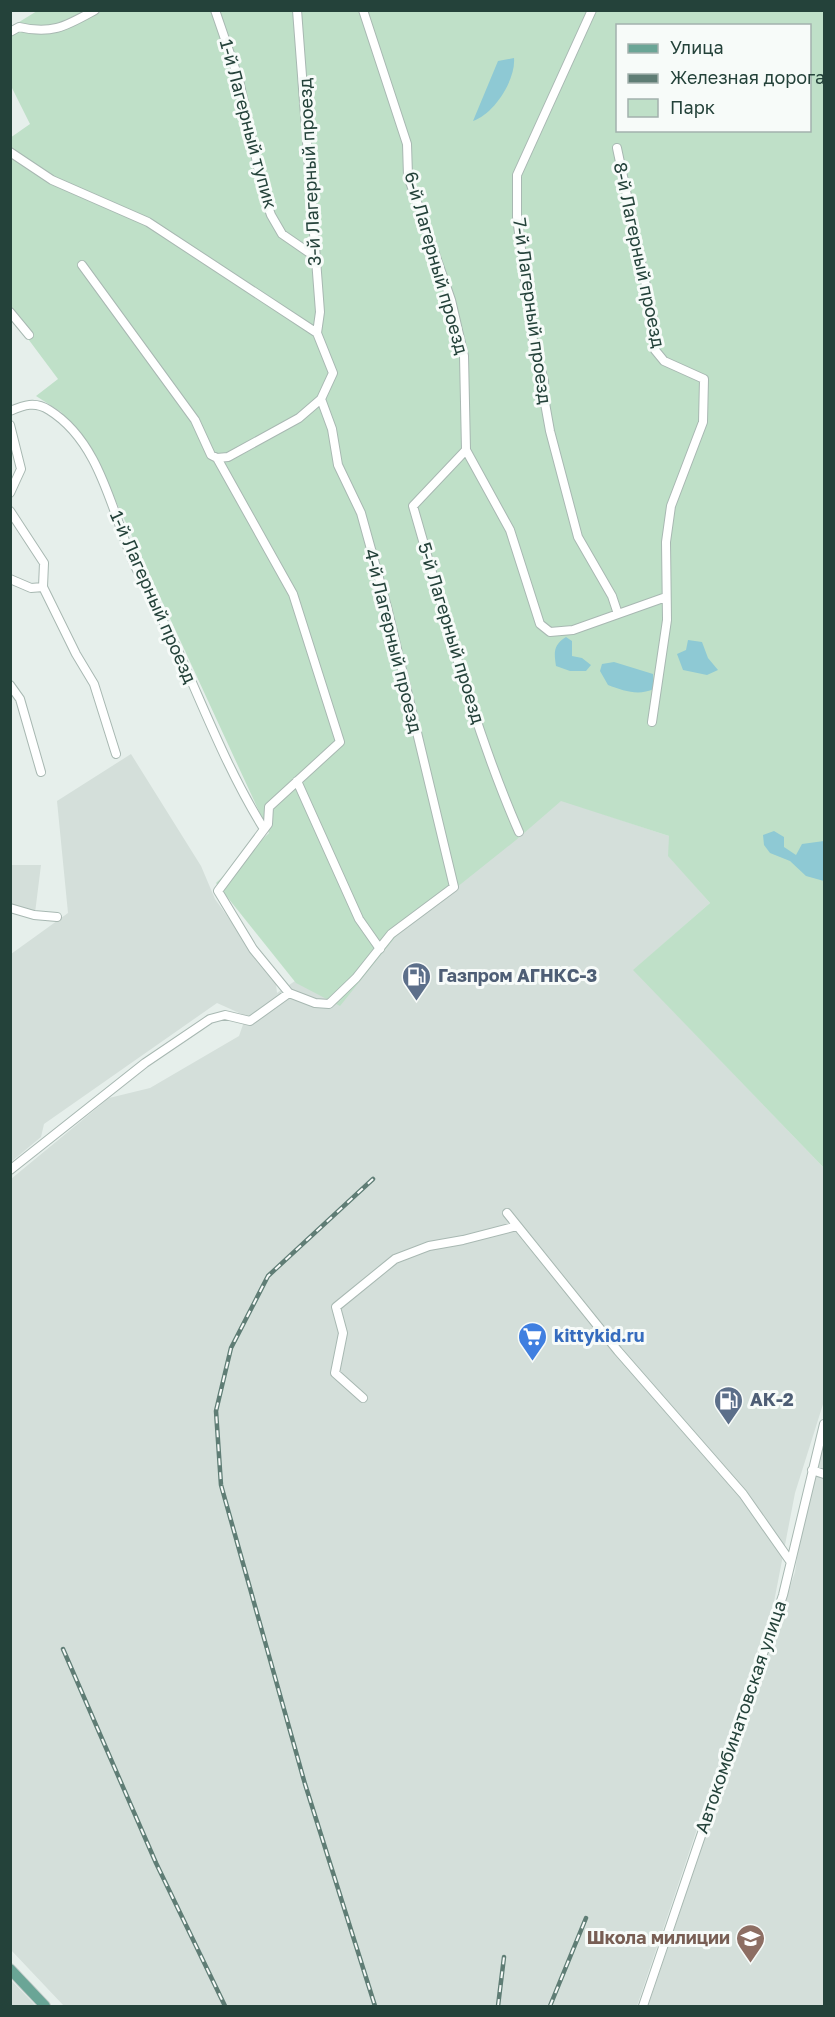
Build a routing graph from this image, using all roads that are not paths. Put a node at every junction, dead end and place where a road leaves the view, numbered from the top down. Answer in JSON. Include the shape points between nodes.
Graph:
{"nodes":[{"id":1,"x":95,"y":10,"type":"edge"},
{"id":2,"x":215,"y":10,"type":"edge"},
{"id":3,"x":297,"y":10,"type":"edge"},
{"id":4,"x":363,"y":10,"type":"edge"},
{"id":5,"x":592,"y":10,"type":"edge"},
{"id":6,"x":10,"y":32,"type":"edge"},
{"id":7,"x":617,"y":148,"type":"dead end"},
{"id":8,"x":10,"y":153,"type":"edge"},
{"id":9,"x":314,"y":256,"type":"junction"},
{"id":10,"x":82,"y":265,"type":"dead end"},
{"id":11,"x":10,"y":312,"type":"edge"},
{"id":12,"x":317,"y":333,"type":"junction"},
{"id":13,"x":29,"y":335,"type":"dead end"},
{"id":14,"x":321,"y":399,"type":"junction"},
{"id":15,"x":10,"y":411,"type":"edge"},
{"id":16,"x":10,"y":425,"type":"edge"},
{"id":17,"x":466,"y":450,"type":"junction"},
{"id":18,"x":214,"y":456,"type":"junction"},
{"id":19,"x":10,"y":493,"type":"edge"},
{"id":20,"x":10,"y":511,"type":"edge"},
{"id":21,"x":10,"y":579,"type":"edge"},
{"id":22,"x":43,"y":587,"type":"junction"},
{"id":23,"x":666,"y":597,"type":"junction"},
{"id":24,"x":618,"y":614,"type":"junction"},
{"id":25,"x":10,"y":686,"type":"edge"},
{"id":26,"x":652,"y":722,"type":"dead end"},
{"id":27,"x":116,"y":754,"type":"dead end"},
{"id":28,"x":41,"y":772,"type":"dead end"},
{"id":29,"x":297,"y":781,"type":"junction"},
{"id":30,"x":264,"y":829,"type":"junction"},
{"id":31,"x":519,"y":832,"type":"dead end"},
{"id":32,"x":10,"y":908,"type":"edge"},
{"id":33,"x":57,"y":917,"type":"dead end"},
{"id":34,"x":380,"y":949,"type":"junction"},
{"id":35,"x":289,"y":993,"type":"junction"},
{"id":36,"x":10,"y":1170,"type":"edge"},
{"id":37,"x":507,"y":1213,"type":"dead end"},
{"id":38,"x":517,"y":1226,"type":"junction"},
{"id":39,"x":363,"y":1398,"type":"dead end"},
{"id":40,"x":825,"y":1424,"type":"edge"},
{"id":41,"x":812,"y":1470,"type":"junction"},
{"id":42,"x":825,"y":1474,"type":"edge"},
{"id":43,"x":790,"y":1561,"type":"junction"},
{"id":44,"x":10,"y":1970,"type":"edge"},
{"id":45,"x":45,"y":2007,"type":"edge"},
{"id":46,"x":643,"y":2007,"type":"edge"}],
"edges":[{"from":1,"to":6,"type":"street","via":[[59,28],[39,32],[19,27]]},
{"from":2,"to":9,"type":"street","name":"1-й Лагерный тупик","via":[[239,80],[271,215],[282,234]]},
{"from":3,"to":9,"type":"street","name":"3-й Лагерный проезд"},
{"from":4,"to":17,"type":"street","name":"6-й Лагерный проезд","via":[[407,144],[408,176],[451,300],[465,356]]},
{"from":5,"to":24,"type":"street","name":"7-й Лагерный проезд","via":[[517,175],[517,217],[532,336],[544,381],[550,431],[578,537]]},
{"from":7,"to":23,"type":"street","name":"8-й Лагерный проезд","via":[[656,333],[655,350],[664,360],[704,379],[703,422],[671,506],[666,542]]},
{"from":8,"to":12,"type":"street","via":[[58,183],[147,222]]},
{"from":9,"to":12,"type":"street","name":"3-й Лагерный проезд","via":[[320,312]]},
{"from":10,"to":18,"type":"street","via":[[195,420]]},
{"from":11,"to":13,"type":"street"},
{"from":12,"to":14,"type":"street","via":[[333,373]]},
{"from":14,"to":18,"type":"street","via":[[299,418],[228,457]]},
{"from":14,"to":34,"type":"street","name":"4-й Лагерный проезд","via":[[332,429],[338,465],[361,513],[384,597],[454,887],[391,934]]},
{"from":15,"to":30,"type":"street","name":"1-й Лагерный проезд","via":[[27,404],[49,410],[67,425],[96,464],[133,559],[229,769]]},
{"from":16,"to":19,"type":"street","via":[[21,469]]},
{"from":17,"to":24,"type":"street","name":"6-й Лагерный проезд","via":[[510,530],[540,624],[550,632],[573,630]]},
{"from":17,"to":31,"type":"street","name":"5-й Лагерный проезд","via":[[413,506],[451,645],[494,773]]},
{"from":18,"to":29,"type":"street","via":[[293,594],[340,742]]},
{"from":20,"to":22,"type":"street","via":[[44,563]]},
{"from":21,"to":22,"type":"street","via":[[31,588]]},
{"from":22,"to":27,"type":"street","via":[[94,684]]},
{"from":23,"to":24,"type":"street","name":"6-й Лагерный проезд"},
{"from":23,"to":26,"type":"street","name":"8-й Лагерный проезд","via":[[667,620]]},
{"from":25,"to":28,"type":"street","via":[[20,699]]},
{"from":29,"to":30,"type":"street","via":[[269,807]]},
{"from":29,"to":34,"type":"street","via":[[354,910]]},
{"from":30,"to":35,"type":"street","via":[[218,891],[253,949]]},
{"from":32,"to":33,"type":"street"},
{"from":34,"to":35,"type":"street","via":[[329,1004]]},
{"from":35,"to":36,"type":"street","via":[[250,1021],[225,1015],[210,1019],[145,1063]]},
{"from":37,"to":38,"type":"street"},
{"from":38,"to":39,"type":"street","via":[[429,1246],[395,1259],[336,1307],[343,1333],[335,1373]]},
{"from":38,"to":43,"type":"street","via":[[618,1351],[743,1494]]},
{"from":40,"to":41,"type":"street","name":"Автокомбинатовская улица"},
{"from":41,"to":42,"type":"street"},
{"from":41,"to":43,"type":"street","name":"Автокомбинатовская улица"},
{"from":43,"to":46,"type":"street","name":"Автокомбинатовская улица","via":[[779,1606]]},
{"from":44,"to":45,"type":"main road"}]}
